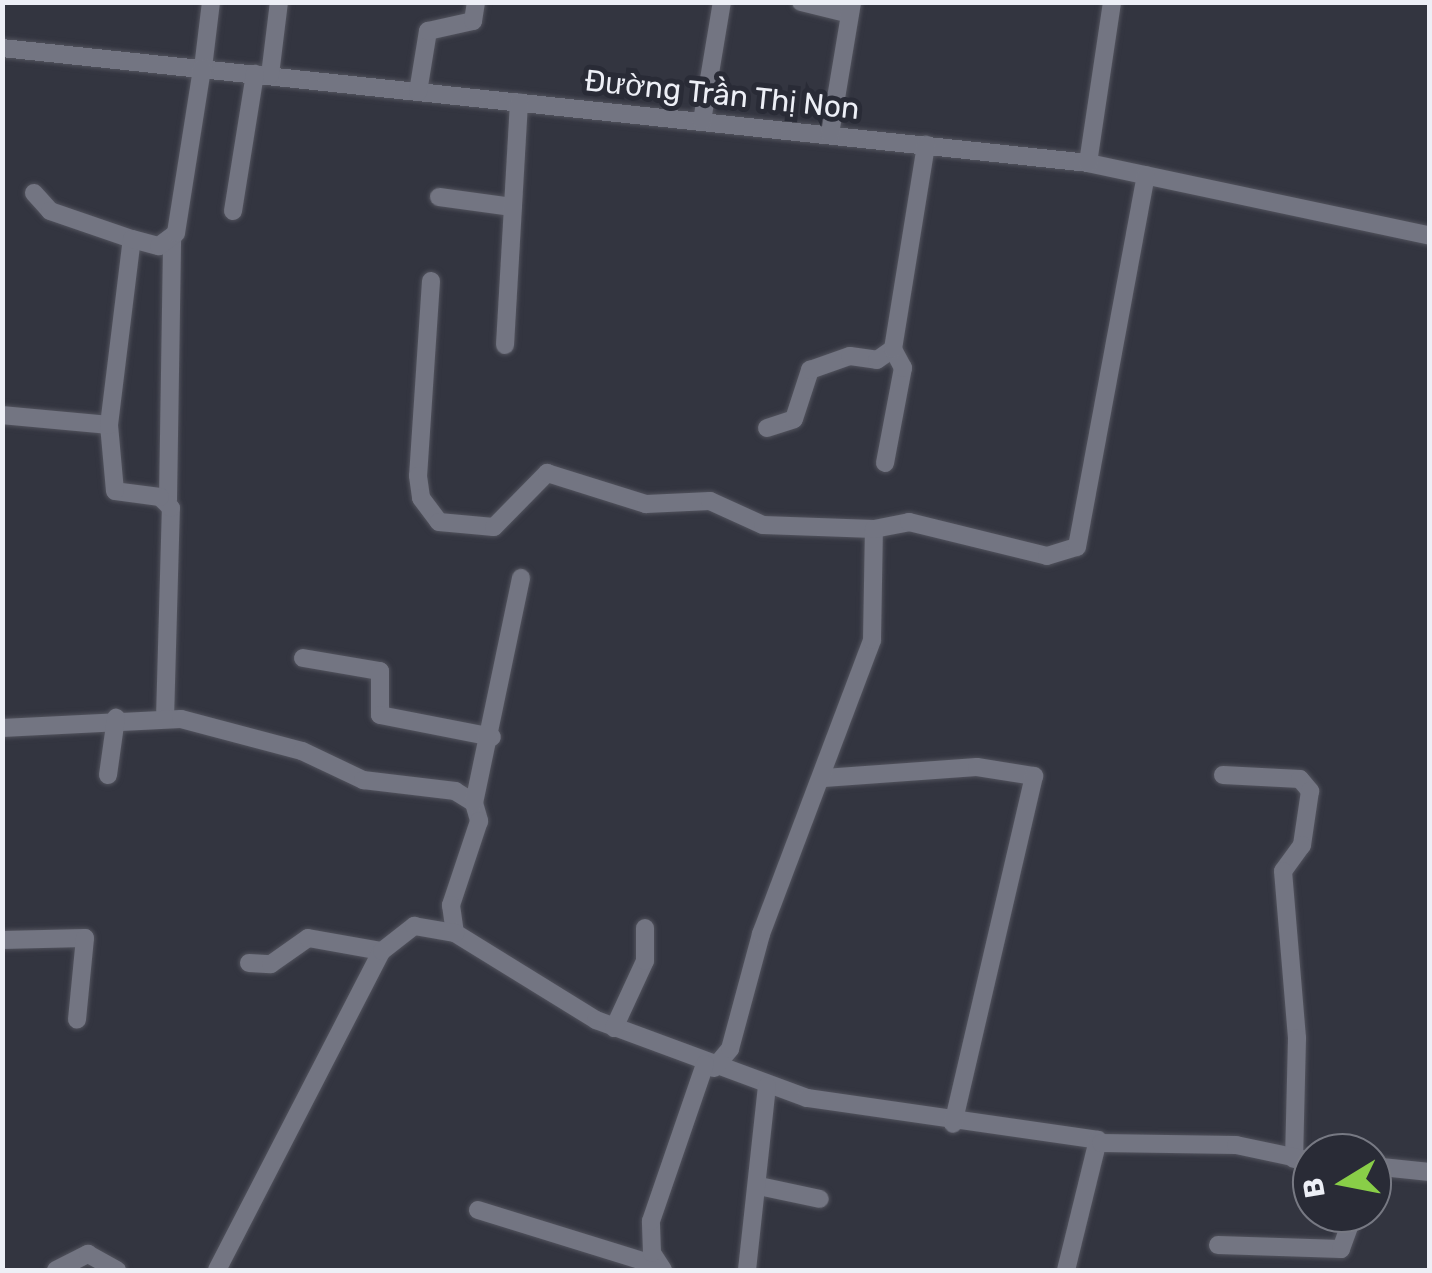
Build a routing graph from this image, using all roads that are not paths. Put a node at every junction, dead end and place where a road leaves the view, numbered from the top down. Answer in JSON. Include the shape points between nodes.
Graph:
{"nodes":[{"id":1,"x":211,"y":2,"type":"edge"},
{"id":2,"x":279,"y":2,"type":"edge"},
{"id":3,"x":476,"y":2,"type":"edge"},
{"id":4,"x":722,"y":2,"type":"edge"},
{"id":5,"x":801,"y":2,"type":"edge"},
{"id":6,"x":1112,"y":2,"type":"edge"},
{"id":7,"x":851,"y":8,"type":"edge"},
{"id":8,"x":2,"y":48,"type":"edge"},
{"id":9,"x":203,"y":68,"type":"junction"},
{"id":10,"x":262,"y":74,"type":"junction"},
{"id":11,"x":418,"y":92,"type":"junction"},
{"id":12,"x":519,"y":102,"type":"junction"},
{"id":13,"x":702,"y":121,"type":"junction"},
{"id":14,"x":830,"y":134,"type":"junction"},
{"id":15,"x":926,"y":144,"type":"junction"},
{"id":16,"x":1088,"y":163,"type":"junction"},
{"id":17,"x":1146,"y":175,"type":"junction"},
{"id":18,"x":34,"y":193,"type":"dead end"},
{"id":19,"x":439,"y":197,"type":"dead end"},
{"id":20,"x":512,"y":208,"type":"junction"},
{"id":21,"x":233,"y":211,"type":"dead end"},
{"id":22,"x":1430,"y":236,"type":"edge"},
{"id":23,"x":132,"y":238,"type":"junction"},
{"id":24,"x":172,"y":240,"type":"junction"},
{"id":25,"x":431,"y":281,"type":"dead end"},
{"id":26,"x":505,"y":345,"type":"dead end"},
{"id":27,"x":893,"y":349,"type":"junction"},
{"id":28,"x":2,"y":415,"type":"edge"},
{"id":29,"x":109,"y":425,"type":"junction"},
{"id":30,"x":767,"y":428,"type":"dead end"},
{"id":31,"x":885,"y":464,"type":"dead end"},
{"id":32,"x":168,"y":500,"type":"junction"},
{"id":33,"x":874,"y":529,"type":"junction"},
{"id":34,"x":521,"y":578,"type":"dead end"},
{"id":35,"x":304,"y":658,"type":"dead end"},
{"id":36,"x":116,"y":718,"type":"junction"},
{"id":37,"x":166,"y":718,"type":"junction"},
{"id":38,"x":2,"y":728,"type":"edge"},
{"id":39,"x":492,"y":737,"type":"junction"},
{"id":40,"x":108,"y":775,"type":"dead end"},
{"id":41,"x":1223,"y":776,"type":"dead end"},
{"id":42,"x":824,"y":778,"type":"junction"},
{"id":43,"x":474,"y":803,"type":"junction"},
{"id":44,"x":645,"y":928,"type":"dead end"},
{"id":45,"x":455,"y":933,"type":"junction"},
{"id":46,"x":2,"y":940,"type":"edge"},
{"id":47,"x":382,"y":951,"type":"junction"},
{"id":48,"x":250,"y":964,"type":"dead end"},
{"id":49,"x":77,"y":1020,"type":"dead end"},
{"id":50,"x":614,"y":1028,"type":"junction"},
{"id":51,"x":709,"y":1066,"type":"junction"},
{"id":52,"x":767,"y":1086,"type":"junction"},
{"id":53,"x":953,"y":1124,"type":"junction"},
{"id":54,"x":1302,"y":1133,"type":"edge"},
{"id":55,"x":1100,"y":1143,"type":"junction"},
{"id":56,"x":1292,"y":1158,"type":"edge"},
{"id":57,"x":1392,"y":1168,"type":"edge"},
{"id":58,"x":1430,"y":1172,"type":"edge"},
{"id":59,"x":760,"y":1186,"type":"junction"},
{"id":60,"x":820,"y":1198,"type":"dead end"},
{"id":61,"x":478,"y":1210,"type":"dead end"},
{"id":62,"x":1347,"y":1233,"type":"edge"},
{"id":63,"x":1218,"y":1245,"type":"dead end"},
{"id":64,"x":660,"y":1268,"type":"edge"},
{"id":65,"x":56,"y":1270,"type":"edge"},
{"id":66,"x":117,"y":1270,"type":"edge"},
{"id":67,"x":217,"y":1270,"type":"edge"},
{"id":68,"x":746,"y":1270,"type":"edge"},
{"id":69,"x":1066,"y":1270,"type":"edge"}],
"edges":[{"from":1,"to":9,"type":"street"},
{"from":2,"to":10,"type":"street"},
{"from":3,"to":11,"type":"street","via":[[473,22],[428,31]]},
{"from":4,"to":13,"type":"street"},
{"from":5,"to":7,"type":"street"},
{"from":6,"to":16,"type":"street"},
{"from":7,"to":14,"type":"street"},
{"from":8,"to":9,"type":"street","name":"Đường Trần Thị Non"},
{"from":9,"to":10,"type":"street","name":"Đường Trần Thị Non"},
{"from":9,"to":24,"type":"street"},
{"from":10,"to":11,"type":"street","name":"Đường Trần Thị Non"},
{"from":10,"to":21,"type":"street"},
{"from":11,"to":12,"type":"street","name":"Đường Trần Thị Non"},
{"from":12,"to":13,"type":"street","name":"Đường Trần Thị Non"},
{"from":12,"to":20,"type":"street"},
{"from":13,"to":14,"type":"street","name":"Đường Trần Thị Non"},
{"from":14,"to":15,"type":"street","name":"Đường Trần Thị Non"},
{"from":15,"to":16,"type":"street","name":"Đường Trần Thị Non"},
{"from":15,"to":27,"type":"street"},
{"from":16,"to":17,"type":"street","name":"Đường Trần Thị Non"},
{"from":17,"to":22,"type":"street","name":"Đường Trần Thị Non"},
{"from":17,"to":33,"type":"street","via":[[1077,546],[1047,556],[909,522]]},
{"from":18,"to":23,"type":"street","via":[[50,211]]},
{"from":19,"to":20,"type":"street"},
{"from":20,"to":26,"type":"street"},
{"from":23,"to":24,"type":"street","via":[[159,246]]},
{"from":23,"to":29,"type":"street","via":[[126,342]]},
{"from":24,"to":32,"type":"street"},
{"from":25,"to":33,"type":"street","via":[[418,476],[421,498],[440,522],[494,527],[547,473],[646,504],[710,501],[763,525]]},
{"from":27,"to":30,"type":"street","via":[[877,360],[850,356],[810,370],[794,419]]},
{"from":27,"to":31,"type":"street","via":[[902,368]]},
{"from":28,"to":29,"type":"street"},
{"from":29,"to":32,"type":"street","via":[[115,491]]},
{"from":32,"to":37,"type":"street"},
{"from":33,"to":42,"type":"street","via":[[872,640]]},
{"from":34,"to":39,"type":"street"},
{"from":35,"to":39,"type":"street","via":[[380,670],[380,715]]},
{"from":36,"to":37,"type":"street"},
{"from":36,"to":38,"type":"street"},
{"from":36,"to":40,"type":"street"},
{"from":37,"to":43,"type":"street","via":[[302,751],[363,780],[455,790]]},
{"from":39,"to":43,"type":"street"},
{"from":41,"to":54,"type":"street","via":[[1300,779],[1310,791],[1302,845],[1283,871]]},
{"from":42,"to":51,"type":"street","via":[[761,934],[730,1049]]},
{"from":42,"to":53,"type":"street","via":[[977,767],[1034,776]]},
{"from":43,"to":45,"type":"street","via":[[479,821],[451,905]]},
{"from":44,"to":50,"type":"street","via":[[645,960]]},
{"from":45,"to":47,"type":"street","via":[[414,926]]},
{"from":45,"to":50,"type":"street"},
{"from":46,"to":49,"type":"street","via":[[85,938]]},
{"from":47,"to":48,"type":"street","via":[[308,938],[271,964]]},
{"from":47,"to":67,"type":"street"},
{"from":50,"to":51,"type":"street"},
{"from":51,"to":52,"type":"street"},
{"from":51,"to":64,"type":"street","via":[[651,1221]]},
{"from":52,"to":53,"type":"street"},
{"from":52,"to":59,"type":"street"},
{"from":53,"to":55,"type":"street"},
{"from":55,"to":56,"type":"street","via":[[1236,1145]]},
{"from":55,"to":69,"type":"street"},
{"from":57,"to":58,"type":"street"},
{"from":59,"to":60,"type":"street"},
{"from":59,"to":68,"type":"street"},
{"from":61,"to":64,"type":"street"},
{"from":62,"to":63,"type":"street","via":[[1341,1248]]},
{"from":65,"to":66,"type":"street","via":[[88,1254]]}]}
